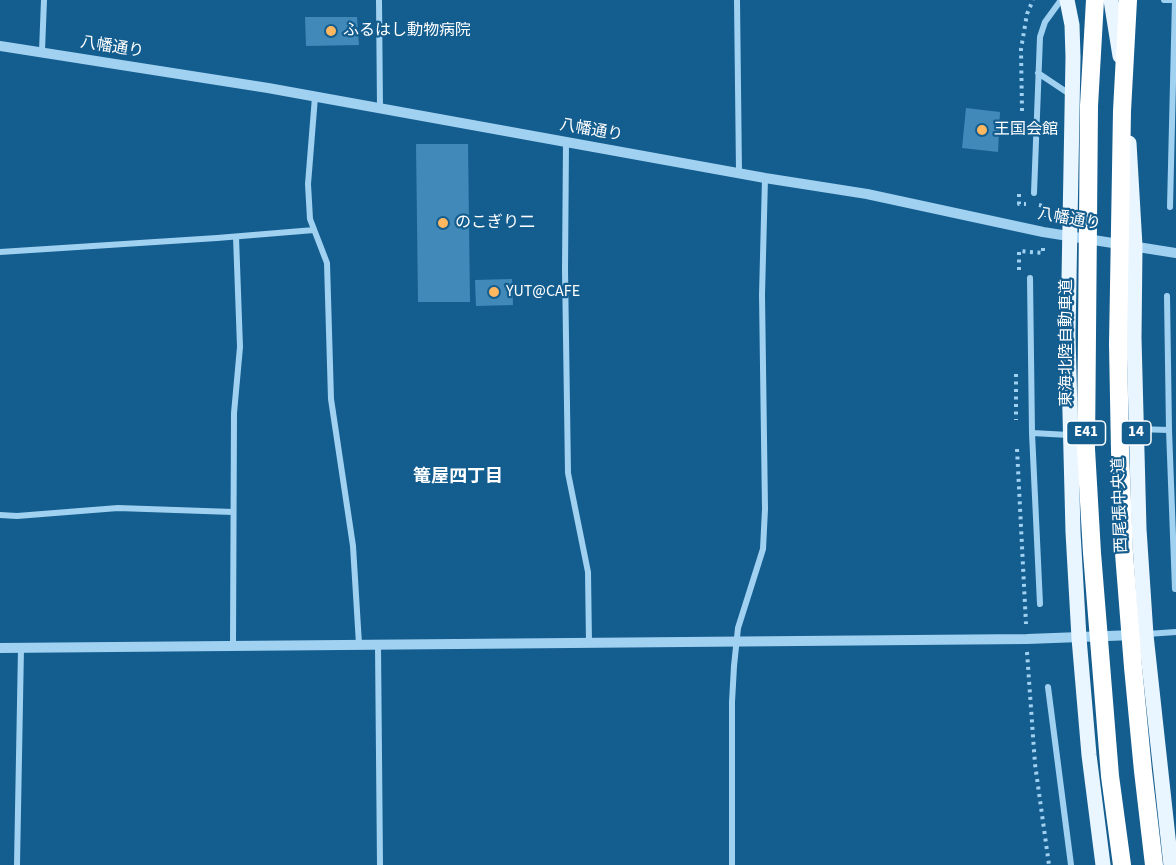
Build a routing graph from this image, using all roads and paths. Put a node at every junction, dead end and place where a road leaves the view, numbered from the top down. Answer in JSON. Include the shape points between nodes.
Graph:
{"nodes":[{"id":1,"x":44,"y":0,"type":"edge"},
{"id":2,"x":379,"y":0,"type":"edge"},
{"id":3,"x":737,"y":0,"type":"edge"},
{"id":4,"x":1061,"y":0,"type":"edge"},
{"id":5,"x":1067,"y":0,"type":"edge"},
{"id":6,"x":1095,"y":0,"type":"edge"},
{"id":7,"x":1111,"y":0,"type":"edge"},
{"id":8,"x":1128,"y":0,"type":"edge"},
{"id":9,"x":1164,"y":0,"type":"edge"},
{"id":10,"x":1175,"y":0,"type":"edge"},
{"id":11,"x":0,"y":46,"type":"edge"},
{"id":12,"x":42,"y":51,"type":"junction"},
{"id":13,"x":1038,"y":73,"type":"junction"},
{"id":14,"x":315,"y":97,"type":"junction"},
{"id":15,"x":1074,"y":97,"type":"junction"},
{"id":16,"x":380,"y":108,"type":"junction"},
{"id":17,"x":566,"y":142,"type":"junction"},
{"id":18,"x":739,"y":172,"type":"junction"},
{"id":19,"x":765,"y":178,"type":"junction"},
{"id":20,"x":1034,"y":194,"type":"dead end"},
{"id":21,"x":1170,"y":207,"type":"dead end"},
{"id":22,"x":314,"y":230,"type":"junction"},
{"id":23,"x":1069,"y":236,"type":"junction"},
{"id":24,"x":236,"y":237,"type":"junction"},
{"id":25,"x":1135,"y":246,"type":"junction"},
{"id":26,"x":0,"y":252,"type":"edge"},
{"id":27,"x":1176,"y":253,"type":"edge"},
{"id":28,"x":1030,"y":278,"type":"dead end"},
{"id":29,"x":1167,"y":296,"type":"dead end"},
{"id":30,"x":1136,"y":429,"type":"junction"},
{"id":31,"x":1169,"y":430,"type":"junction"},
{"id":32,"x":1032,"y":433,"type":"junction"},
{"id":33,"x":1069,"y":435,"type":"junction"},
{"id":34,"x":233,"y":512,"type":"junction"},
{"id":35,"x":0,"y":515,"type":"edge"},
{"id":36,"x":1175,"y":589,"type":"edge"},
{"id":37,"x":1040,"y":604,"type":"dead end"},
{"id":38,"x":1025,"y":621,"type":"dead end"},
{"id":39,"x":1176,"y":632,"type":"edge"},
{"id":40,"x":1146,"y":634,"type":"junction"},
{"id":41,"x":1079,"y":638,"type":"junction"},
{"id":42,"x":1027,"y":639,"type":"junction"},
{"id":43,"x":738,"y":642,"type":"junction"},
{"id":44,"x":589,"y":643,"type":"junction"},
{"id":45,"x":359,"y":644,"type":"junction"},
{"id":46,"x":378,"y":644,"type":"junction"},
{"id":47,"x":233,"y":645,"type":"junction"},
{"id":48,"x":0,"y":648,"type":"edge"},
{"id":49,"x":21,"y":648,"type":"junction"},
{"id":50,"x":1048,"y":687,"type":"dead end"},
{"id":51,"x":1172,"y":846,"type":"edge"},
{"id":52,"x":17,"y":865,"type":"edge"},
{"id":53,"x":380,"y":865,"type":"edge"},
{"id":54,"x":732,"y":865,"type":"edge"},
{"id":55,"x":1049,"y":865,"type":"edge"},
{"id":56,"x":1071,"y":865,"type":"edge"},
{"id":57,"x":1103,"y":865,"type":"edge"},
{"id":58,"x":1122,"y":865,"type":"edge"},
{"id":59,"x":1154,"y":865,"type":"edge"},
{"id":60,"x":1171,"y":865,"type":"edge"}],
"edges":[{"from":1,"to":12,"type":"street"},
{"from":2,"to":16,"type":"street"},
{"from":3,"to":18,"type":"street"},
{"from":4,"to":13,"type":"street","via":[[1045,22]]},
{"from":5,"to":15,"type":"main road","via":[[1072,25]]},
{"from":6,"to":58,"type":"highway","name":"東海北陸自動車道","number":"E41","bridge":true,"via":[[1089,106],[1086,449],[1110,776]]},
{"from":7,"to":25,"type":"main road","name":"西尾張中央道","number":"14","via":[[1122,76]]},
{"from":8,"to":59,"type":"highway","number":"E41","bridge":true,"via":[[1122,111],[1119,451],[1133,667]]},
{"from":9,"to":10,"type":"street"},
{"from":10,"to":21,"type":"street"},
{"from":11,"to":12,"type":"street","name":"八幡通り"},
{"from":12,"to":14,"type":"street","name":"八幡通り"},
{"from":13,"to":15,"type":"street"},
{"from":13,"to":20,"type":"street"},
{"from":14,"to":16,"type":"street","name":"八幡通り"},
{"from":14,"to":22,"type":"street","via":[[308,184]]},
{"from":15,"to":23,"type":"main road"},
{"from":16,"to":17,"type":"street","name":"八幡通り"},
{"from":17,"to":18,"type":"street","name":"八幡通り"},
{"from":17,"to":44,"type":"street","via":[[568,473],[588,572]]},
{"from":18,"to":19,"type":"street","name":"八幡通り"},
{"from":19,"to":23,"type":"street","name":"八幡通り","via":[[867,194]]},
{"from":19,"to":43,"type":"street","via":[[763,549],[738,628]]},
{"from":22,"to":24,"type":"street"},
{"from":22,"to":45,"type":"street","via":[[327,263],[331,399],[353,546]]},
{"from":23,"to":25,"type":"street","name":"八幡通り"},
{"from":23,"to":33,"type":"main road"},
{"from":24,"to":26,"type":"street"},
{"from":24,"to":34,"type":"street","via":[[240,347],[234,413]]},
{"from":25,"to":27,"type":"street","name":"八幡通り"},
{"from":25,"to":30,"type":"main road","name":"西尾張中央道","number":"14"},
{"from":28,"to":32,"type":"street"},
{"from":29,"to":31,"type":"street"},
{"from":30,"to":31,"type":"street"},
{"from":30,"to":40,"type":"main road","name":"西尾張中央道","number":"14"},
{"from":31,"to":36,"type":"street"},
{"from":32,"to":33,"type":"street"},
{"from":32,"to":37,"type":"street"},
{"from":33,"to":41,"type":"main road"},
{"from":34,"to":35,"type":"street","via":[[118,508]]},
{"from":34,"to":47,"type":"street"},
{"from":38,"to":42,"type":"path"},
{"from":39,"to":40,"type":"street"},
{"from":40,"to":41,"type":"street"},
{"from":40,"to":51,"type":"main road","name":"西尾張中央道","number":"14"},
{"from":41,"to":42,"type":"street"},
{"from":41,"to":57,"type":"main road"},
{"from":42,"to":43,"type":"street"},
{"from":42,"to":55,"type":"path","via":[[1035,764]]},
{"from":43,"to":44,"type":"street"},
{"from":43,"to":54,"type":"street","via":[[732,702]]},
{"from":44,"to":46,"type":"street"},
{"from":45,"to":46,"type":"street"},
{"from":45,"to":47,"type":"street"},
{"from":46,"to":53,"type":"street"},
{"from":47,"to":49,"type":"street"},
{"from":48,"to":49,"type":"street"},
{"from":49,"to":52,"type":"street"},
{"from":50,"to":56,"type":"street"},
{"from":51,"to":60,"type":"main road","name":"西尾張中央道","number":"14"}]}
